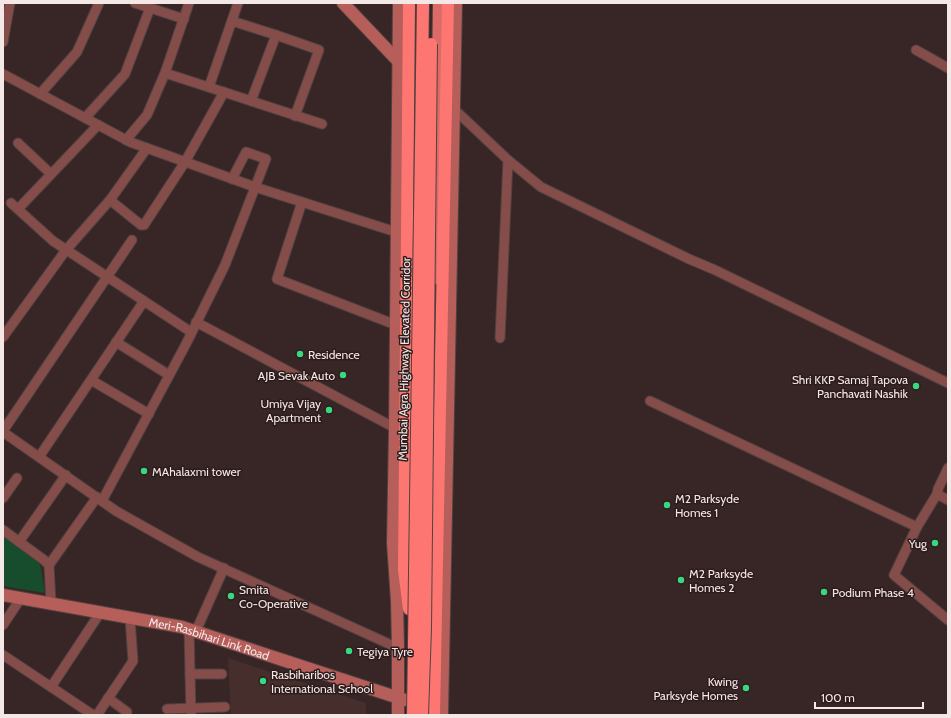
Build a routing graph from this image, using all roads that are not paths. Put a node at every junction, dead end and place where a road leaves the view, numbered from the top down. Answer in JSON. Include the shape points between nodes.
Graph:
{"nodes":[{"id":1,"x":10,"y":3,"type":"edge"},
{"id":2,"x":99,"y":3,"type":"edge"},
{"id":3,"x":135,"y":3,"type":"edge"},
{"id":4,"x":189,"y":3,"type":"edge"},
{"id":5,"x":238,"y":3,"type":"edge"},
{"id":6,"x":344,"y":3,"type":"edge"},
{"id":7,"x":399,"y":3,"type":"edge"},
{"id":8,"x":409,"y":3,"type":"edge"},
{"id":9,"x":414,"y":3,"type":"edge"},
{"id":10,"x":423,"y":3,"type":"edge"},
{"id":11,"x":431,"y":3,"type":"edge"},
{"id":12,"x":439,"y":3,"type":"edge"},
{"id":13,"x":448,"y":3,"type":"edge"},
{"id":14,"x":456,"y":3,"type":"edge"},
{"id":15,"x":150,"y":8,"type":"junction"},
{"id":16,"x":184,"y":19,"type":"junction"},
{"id":17,"x":232,"y":21,"type":"junction"},
{"id":18,"x":276,"y":35,"type":"junction"},
{"id":19,"x":3,"y":42,"type":"edge"},
{"id":20,"x":916,"y":50,"type":"dead end"},
{"id":21,"x":398,"y":61,"type":"junction"},
{"id":22,"x":948,"y":68,"type":"edge"},
{"id":23,"x":165,"y":73,"type":"junction"},
{"id":24,"x":3,"y":74,"type":"edge"},
{"id":25,"x":209,"y":87,"type":"junction"},
{"id":26,"x":224,"y":92,"type":"junction"},
{"id":27,"x":40,"y":94,"type":"junction"},
{"id":28,"x":251,"y":101,"type":"junction"},
{"id":29,"x":454,"y":109,"type":"junction"},
{"id":30,"x":295,"y":116,"type":"junction"},
{"id":31,"x":85,"y":118,"type":"junction"},
{"id":32,"x":322,"y":124,"type":"dead end"},
{"id":33,"x":98,"y":125,"type":"junction"},
{"id":34,"x":126,"y":140,"type":"junction"},
{"id":35,"x":18,"y":143,"type":"dead end"},
{"id":36,"x":147,"y":148,"type":"junction"},
{"id":37,"x":508,"y":160,"type":"junction"},
{"id":38,"x":185,"y":162,"type":"junction"},
{"id":39,"x":51,"y":174,"type":"junction"},
{"id":40,"x":232,"y":179,"type":"junction"},
{"id":41,"x":255,"y":187,"type":"junction"},
{"id":42,"x":110,"y":200,"type":"junction"},
{"id":43,"x":302,"y":202,"type":"junction"},
{"id":44,"x":396,"y":232,"type":"junction"},
{"id":45,"x":132,"y":240,"type":"dead end"},
{"id":46,"x":66,"y":250,"type":"junction"},
{"id":47,"x":107,"y":277,"type":"junction"},
{"id":48,"x":144,"y":301,"type":"junction"},
{"id":49,"x":196,"y":322,"type":"junction"},
{"id":50,"x":396,"y":325,"type":"junction"},
{"id":51,"x":192,"y":332,"type":"junction"},
{"id":52,"x":3,"y":337,"type":"edge"},
{"id":53,"x":500,"y":338,"type":"dead end"},
{"id":54,"x":116,"y":342,"type":"junction"},
{"id":55,"x":169,"y":376,"type":"junction"},
{"id":56,"x":91,"y":380,"type":"junction"},
{"id":57,"x":948,"y":383,"type":"edge"},
{"id":58,"x":650,"y":401,"type":"dead end"},
{"id":59,"x":149,"y":414,"type":"junction"},
{"id":60,"x":395,"y":428,"type":"junction"},
{"id":61,"x":3,"y":432,"type":"edge"},
{"id":62,"x":39,"y":457,"type":"junction"},
{"id":63,"x":948,"y":468,"type":"edge"},
{"id":64,"x":66,"y":475,"type":"junction"},
{"id":65,"x":17,"y":478,"type":"dead end"},
{"id":66,"x":938,"y":494,"type":"junction"},
{"id":67,"x":3,"y":498,"type":"edge"},
{"id":68,"x":99,"y":499,"type":"junction"},
{"id":69,"x":948,"y":500,"type":"edge"},
{"id":70,"x":917,"y":526,"type":"junction"},
{"id":71,"x":3,"y":530,"type":"edge"},
{"id":72,"x":19,"y":542,"type":"junction"},
{"id":73,"x":48,"y":565,"type":"junction"},
{"id":74,"x":224,"y":568,"type":"junction"},
{"id":75,"x":3,"y":595,"type":"edge"},
{"id":76,"x":21,"y":598,"type":"junction"},
{"id":77,"x":51,"y":603,"type":"junction"},
{"id":78,"x":409,"y":609,"type":"junction"},
{"id":79,"x":100,"y":613,"type":"junction"},
{"id":80,"x":130,"y":618,"type":"junction"},
{"id":81,"x":948,"y":620,"type":"edge"},
{"id":82,"x":3,"y":625,"type":"edge"},
{"id":83,"x":193,"y":630,"type":"junction"},
{"id":84,"x":398,"y":648,"type":"junction"},
{"id":85,"x":3,"y":655,"type":"edge"},
{"id":86,"x":190,"y":674,"type":"junction"},
{"id":87,"x":222,"y":674,"type":"dead end"},
{"id":88,"x":51,"y":687,"type":"junction"},
{"id":89,"x":108,"y":698,"type":"junction"},
{"id":90,"x":403,"y":699,"type":"junction"},
{"id":91,"x":225,"y":707,"type":"dead end"},
{"id":92,"x":167,"y":709,"type":"dead end"},
{"id":93,"x":191,"y":711,"type":"edge"},
{"id":94,"x":127,"y":712,"type":"dead end"},
{"id":95,"x":435,"y":713,"type":"edge"},
{"id":96,"x":93,"y":715,"type":"edge"},
{"id":97,"x":97,"y":715,"type":"edge"},
{"id":98,"x":398,"y":715,"type":"edge"},
{"id":99,"x":407,"y":715,"type":"edge"},
{"id":100,"x":413,"y":715,"type":"edge"}],
"edges":[{"from":1,"to":19,"type":"street"},
{"from":2,"to":27,"type":"street","via":[[77,52]]},
{"from":3,"to":15,"type":"street"},
{"from":4,"to":16,"type":"street"},
{"from":5,"to":17,"type":"street"},
{"from":6,"to":21,"type":"street"},
{"from":7,"to":21,"type":"street"},
{"from":8,"to":78,"type":"highway","via":[[404,570]]},
{"from":9,"to":78,"type":"main road"},
{"from":10,"to":100,"type":"highway","name":"Mumbai Agra Highway Elevated Corridor","bridge":true},
{"from":11,"to":95,"type":"highway","name":"Mumbai Agra Highway Elevated Corridor","bridge":true,"via":[[425,628]]},
{"from":12,"to":95,"type":"main road"},
{"from":13,"to":95,"type":"highway"},
{"from":14,"to":29,"type":"street"},
{"from":15,"to":16,"type":"street"},
{"from":15,"to":31,"type":"street","via":[[125,74]]},
{"from":16,"to":23,"type":"street"},
{"from":17,"to":18,"type":"street"},
{"from":17,"to":25,"type":"street"},
{"from":18,"to":28,"type":"street"},
{"from":18,"to":30,"type":"street","via":[[319,50]]},
{"from":20,"to":22,"type":"street"},
{"from":21,"to":44,"type":"street"},
{"from":23,"to":25,"type":"street"},
{"from":23,"to":34,"type":"street","via":[[147,116]]},
{"from":24,"to":27,"type":"street"},
{"from":25,"to":26,"type":"street"},
{"from":26,"to":28,"type":"street"},
{"from":26,"to":38,"type":"street"},
{"from":27,"to":31,"type":"street"},
{"from":28,"to":30,"type":"street"},
{"from":29,"to":37,"type":"street"},
{"from":29,"to":95,"type":"street"},
{"from":30,"to":32,"type":"street"},
{"from":31,"to":33,"type":"street"},
{"from":33,"to":34,"type":"street"},
{"from":33,"to":39,"type":"street"},
{"from":34,"to":36,"type":"street"},
{"from":35,"to":39,"type":"street"},
{"from":36,"to":38,"type":"street"},
{"from":36,"to":42,"type":"street"},
{"from":37,"to":53,"type":"street"},
{"from":37,"to":57,"type":"street","via":[[541,187]]},
{"from":38,"to":40,"type":"street"},
{"from":38,"to":42,"type":"street","via":[[144,225]]},
{"from":39,"to":46,"type":"street","via":[[14,206]]},
{"from":40,"to":41,"type":"street"},
{"from":40,"to":41,"type":"street","via":[[246,152],[266,159]]},
{"from":41,"to":43,"type":"street"},
{"from":41,"to":49,"type":"street","via":[[225,265]]},
{"from":42,"to":46,"type":"street"},
{"from":43,"to":44,"type":"street"},
{"from":43,"to":50,"type":"street","via":[[277,279]]},
{"from":44,"to":50,"type":"street"},
{"from":45,"to":47,"type":"street"},
{"from":46,"to":47,"type":"street"},
{"from":46,"to":52,"type":"street"},
{"from":47,"to":48,"type":"street"},
{"from":47,"to":61,"type":"street"},
{"from":48,"to":51,"type":"street"},
{"from":48,"to":54,"type":"street"},
{"from":49,"to":51,"type":"street"},
{"from":49,"to":60,"type":"street"},
{"from":50,"to":60,"type":"street"},
{"from":51,"to":55,"type":"street"},
{"from":54,"to":55,"type":"street"},
{"from":54,"to":56,"type":"street"},
{"from":55,"to":59,"type":"street"},
{"from":56,"to":59,"type":"street"},
{"from":56,"to":62,"type":"street"},
{"from":58,"to":70,"type":"street"},
{"from":59,"to":68,"type":"street"},
{"from":60,"to":84,"type":"street","via":[[393,543]]},
{"from":61,"to":62,"type":"street"},
{"from":62,"to":64,"type":"street"},
{"from":63,"to":66,"type":"street"},
{"from":64,"to":68,"type":"street"},
{"from":64,"to":72,"type":"street"},
{"from":65,"to":67,"type":"street"},
{"from":66,"to":69,"type":"street"},
{"from":66,"to":70,"type":"street"},
{"from":68,"to":73,"type":"street"},
{"from":68,"to":74,"type":"street","via":[[124,516]]},
{"from":70,"to":81,"type":"street","via":[[894,576]]},
{"from":71,"to":72,"type":"street"},
{"from":72,"to":73,"type":"street"},
{"from":73,"to":77,"type":"street"},
{"from":74,"to":83,"type":"street"},
{"from":74,"to":84,"type":"street"},
{"from":75,"to":76,"type":"street","name":"Meri-Rasbihari Link Road"},
{"from":76,"to":77,"type":"street","name":"Meri-Rasbihari Link Road"},
{"from":76,"to":82,"type":"street"},
{"from":77,"to":79,"type":"street","name":"Meri-Rasbihari Link Road"},
{"from":78,"to":90,"type":"main road"},
{"from":79,"to":80,"type":"street","name":"Meri-Rasbihari Link Road"},
{"from":79,"to":88,"type":"street"},
{"from":80,"to":83,"type":"street","name":"Meri-Rasbihari Link Road"},
{"from":80,"to":89,"type":"street","via":[[133,660]]},
{"from":83,"to":86,"type":"street"},
{"from":83,"to":90,"type":"street","name":"Meri-Rasbihari Link Road"},
{"from":84,"to":90,"type":"street"},
{"from":85,"to":88,"type":"street"},
{"from":86,"to":87,"type":"street"},
{"from":86,"to":93,"type":"street"},
{"from":88,"to":96,"type":"street"},
{"from":89,"to":94,"type":"street"},
{"from":89,"to":97,"type":"street"},
{"from":90,"to":95,"type":"street","name":"Meri-Rasbihari Link Road"},
{"from":90,"to":98,"type":"street"},
{"from":90,"to":99,"type":"main road"},
{"from":91,"to":93,"type":"street"},
{"from":92,"to":93,"type":"street"}]}
